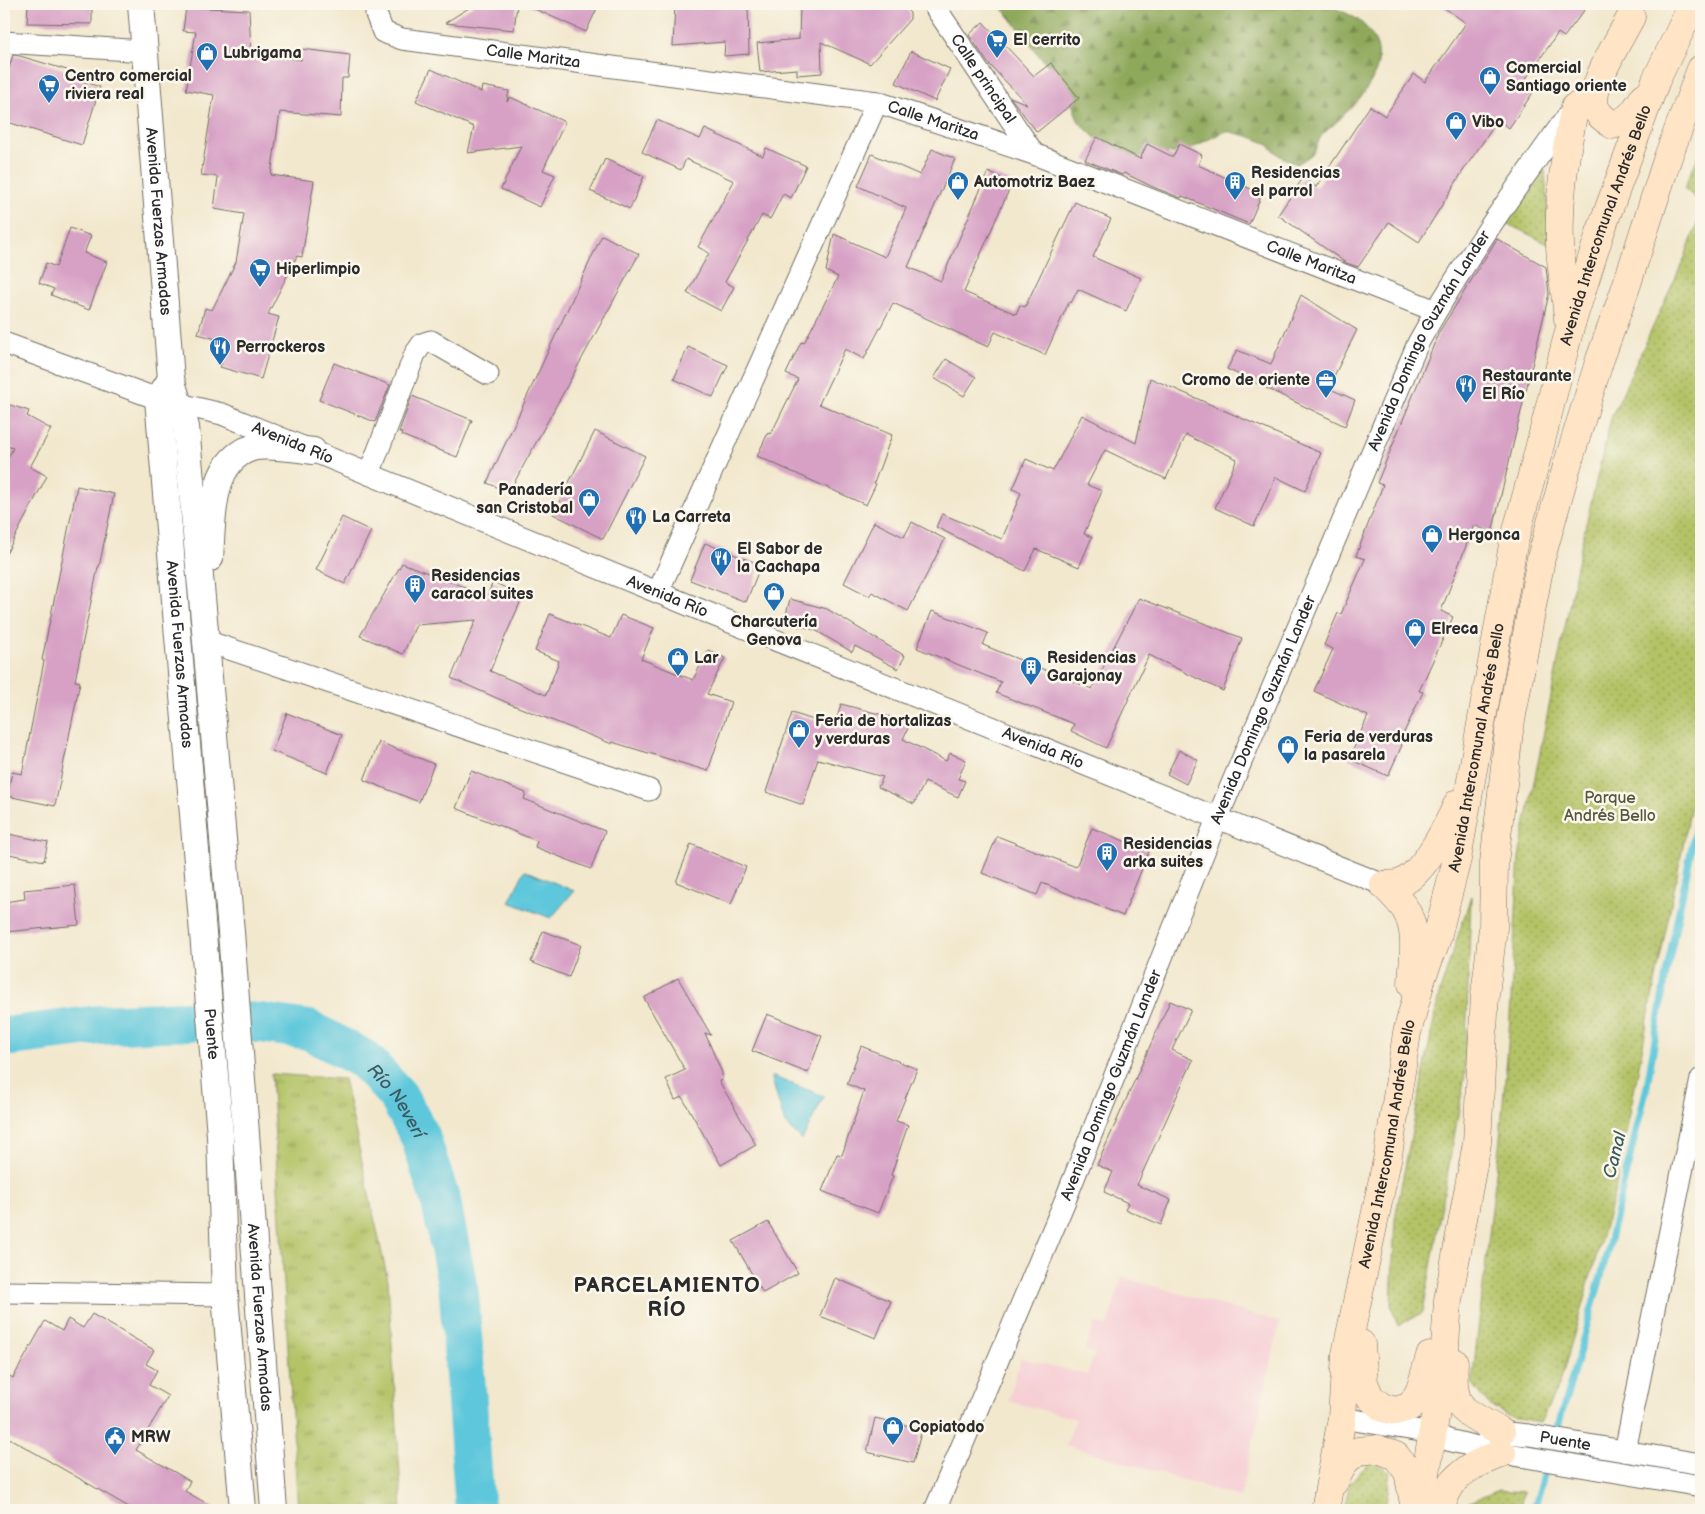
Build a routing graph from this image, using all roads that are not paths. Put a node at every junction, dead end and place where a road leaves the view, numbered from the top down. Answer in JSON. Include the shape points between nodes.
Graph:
{"nodes":[{"id":1,"x":141,"y":4,"type":"edge"},
{"id":2,"x":376,"y":4,"type":"edge"},
{"id":3,"x":934,"y":4,"type":"edge"},
{"id":4,"x":1693,"y":4,"type":"edge"},
{"id":5,"x":1636,"y":10,"type":"edge"},
{"id":6,"x":4,"y":42,"type":"edge"},
{"id":7,"x":145,"y":51,"type":"junction"},
{"id":8,"x":1701,"y":69,"type":"edge"},
{"id":9,"x":1656,"y":80,"type":"junction"},
{"id":10,"x":877,"y":102,"type":"junction"},
{"id":11,"x":1575,"y":107,"type":"junction"},
{"id":12,"x":1034,"y":154,"type":"junction"},
{"id":13,"x":1436,"y":311,"type":"junction"},
{"id":14,"x":1569,"y":331,"type":"junction"},
{"id":15,"x":4,"y":343,"type":"edge"},
{"id":16,"x":488,"y":374,"type":"dead end"},
{"id":17,"x":169,"y":394,"type":"junction"},
{"id":18,"x":313,"y":451,"type":"junction"},
{"id":19,"x":369,"y":474,"type":"junction"},
{"id":20,"x":658,"y":592,"type":"junction"},
{"id":21,"x":205,"y":630,"type":"junction"},
{"id":22,"x":1471,"y":775,"type":"junction"},
{"id":23,"x":648,"y":790,"type":"dead end"},
{"id":24,"x":1218,"y":819,"type":"junction"},
{"id":25,"x":1384,"y":885,"type":"junction"},
{"id":26,"x":231,"y":932,"type":"joint"},
{"id":27,"x":202,"y":934,"type":"joint"},
{"id":28,"x":1415,"y":1001,"type":"junction"},
{"id":29,"x":1701,"y":1079,"type":"edge"},
{"id":30,"x":246,"y":1125,"type":"joint"},
{"id":31,"x":220,"y":1135,"type":"joint"},
{"id":32,"x":1362,"y":1277,"type":"junction"},
{"id":33,"x":4,"y":1292,"type":"edge"},
{"id":34,"x":226,"y":1294,"type":"junction"},
{"id":35,"x":1448,"y":1300,"type":"junction"},
{"id":36,"x":1342,"y":1418,"type":"junction"},
{"id":37,"x":1433,"y":1433,"type":"junction"},
{"id":38,"x":1510,"y":1447,"type":"junction"},
{"id":39,"x":1625,"y":1451,"type":"junction"},
{"id":40,"x":1701,"y":1464,"type":"edge"},
{"id":41,"x":1701,"y":1486,"type":"edge"},
{"id":42,"x":1326,"y":1502,"type":"edge"},
{"id":43,"x":243,"y":1510,"type":"edge"},
{"id":44,"x":274,"y":1510,"type":"edge"},
{"id":45,"x":935,"y":1510,"type":"edge"},
{"id":46,"x":1415,"y":1510,"type":"edge"},
{"id":47,"x":1420,"y":1510,"type":"edge"},
{"id":48,"x":1439,"y":1510,"type":"edge"}],
"edges":[{"from":1,"to":7,"type":"street","name":"Avenida Fuerzas Armadas"},
{"from":2,"to":10,"type":"street","name":"Calle Maritza","via":[[382,32],[402,39]]},
{"from":3,"to":12,"type":"street","name":"Calle principal"},
{"from":4,"to":9,"type":"main road","name":"Avenida Intercomunal Andrés Bello"},
{"from":5,"to":9,"type":"main road","via":[[1596,89],[1594,102],[1597,111],[1613,125],[1623,122],[1633,114]]},
{"from":5,"to":11,"type":"street","name":"Avenida Domingo Guzmán Lander"},
{"from":6,"to":7,"type":"street"},
{"from":7,"to":17,"type":"street","name":"Avenida Fuerzas Armadas"},
{"from":8,"to":35,"type":"main road","name":"Avenida Intercomunal Andrés Bello","via":[[1600,359],[1541,558],[1509,731],[1494,862],[1493,928],[1485,995],[1478,1143]]},
{"from":9,"to":14,"type":"main road","name":"Avenida Intercomunal Andrés Bello","via":[[1609,207]]},
{"from":10,"to":12,"type":"street","name":"Calle Maritza"},
{"from":10,"to":20,"type":"street"},
{"from":11,"to":13,"type":"street","name":"Avenida Domingo Guzmán Lander","via":[[1516,188]]},
{"from":11,"to":14,"type":"main road","via":[[1566,148],[1560,246]]},
{"from":12,"to":13,"type":"street","name":"Calle Maritza"},
{"from":13,"to":24,"type":"street","name":"Avenida Domingo Guzmán Lander","via":[[1393,400]]},
{"from":14,"to":22,"type":"main road","name":"Avenida Intercomunal Andrés Bello","via":[[1513,545]]},
{"from":15,"to":17,"type":"street","name":"Avenida Río"},
{"from":16,"to":19,"type":"street","via":[[431,342],[422,344],[415,354]]},
{"from":17,"to":18,"type":"street","name":"Avenida Río"},
{"from":17,"to":21,"type":"street","name":"Avenida Fuerzas Armadas","via":[[186,427]]},
{"from":17,"to":27,"type":"street","name":"Avenida Fuerzas Armadas"},
{"from":18,"to":19,"type":"street","name":"Avenida Río"},
{"from":18,"to":21,"type":"street","via":[[253,448],[235,457],[222,473],[216,496]]},
{"from":19,"to":20,"type":"street","name":"Avenida Río"},
{"from":20,"to":24,"type":"street","name":"Avenida Río"},
{"from":21,"to":23,"type":"street"},
{"from":21,"to":26,"type":"street","name":"Avenida Fuerzas Armadas"},
{"from":22,"to":25,"type":"main road","via":[[1446,828],[1417,871],[1402,883]]},
{"from":22,"to":28,"type":"main road","name":"Avenida Intercomunal Andrés Bello","via":[[1447,900]]},
{"from":24,"to":25,"type":"street","name":"Avenida Río"},
{"from":24,"to":45,"type":"street","name":"Avenida Domingo Guzmán Lander","via":[[1064,1203]]},
{"from":25,"to":28,"type":"main road","via":[[1406,910],[1412,928]]},
{"from":26,"to":30,"type":"street","name":"Puente"},
{"from":27,"to":31,"type":"street","name":"Puente"},
{"from":28,"to":32,"type":"main road","name":"Avenida Intercomunal Andrés Bello","via":[[1388,1155]]},
{"from":29,"to":39,"type":"street"},
{"from":30,"to":44,"type":"street","name":"Avenida Fuerzas Armadas"},
{"from":31,"to":34,"type":"street","name":"Avenida Fuerzas Armadas"},
{"from":32,"to":35,"type":"main road","via":[[1364,1383],[1370,1396],[1383,1408],[1396,1411],[1412,1406]]},
{"from":32,"to":36,"type":"main road","name":"Avenida Intercomunal Andrés Bello","via":[[1346,1354]]},
{"from":33,"to":34,"type":"street"},
{"from":34,"to":43,"type":"street","name":"Avenida Fuerzas Armadas"},
{"from":35,"to":37,"type":"main road","name":"Avenida Intercomunal Andrés Bello","via":[[1444,1362]]},
{"from":35,"to":38,"type":"main road","via":[[1456,1318],[1453,1376],[1457,1398],[1464,1411]]},
{"from":36,"to":37,"type":"street"},
{"from":36,"to":42,"type":"main road","name":"Avenida Intercomunal Andrés Bello"},
{"from":37,"to":38,"type":"street","via":[[1451,1428]]},
{"from":37,"to":47,"type":"main road","name":"Avenida Intercomunal Andrés Bello"},
{"from":38,"to":39,"type":"street","name":"Puente","via":[[1529,1436]]},
{"from":38,"to":41,"type":"street","name":"Puente","via":[[1596,1468]]},
{"from":38,"to":48,"type":"main road","via":[[1461,1473],[1450,1486]]},
{"from":39,"to":40,"type":"street","name":"Puente"},
{"from":42,"to":46,"type":"main road","via":[[1345,1461],[1358,1451],[1378,1449],[1396,1456],[1408,1472]]}]}
